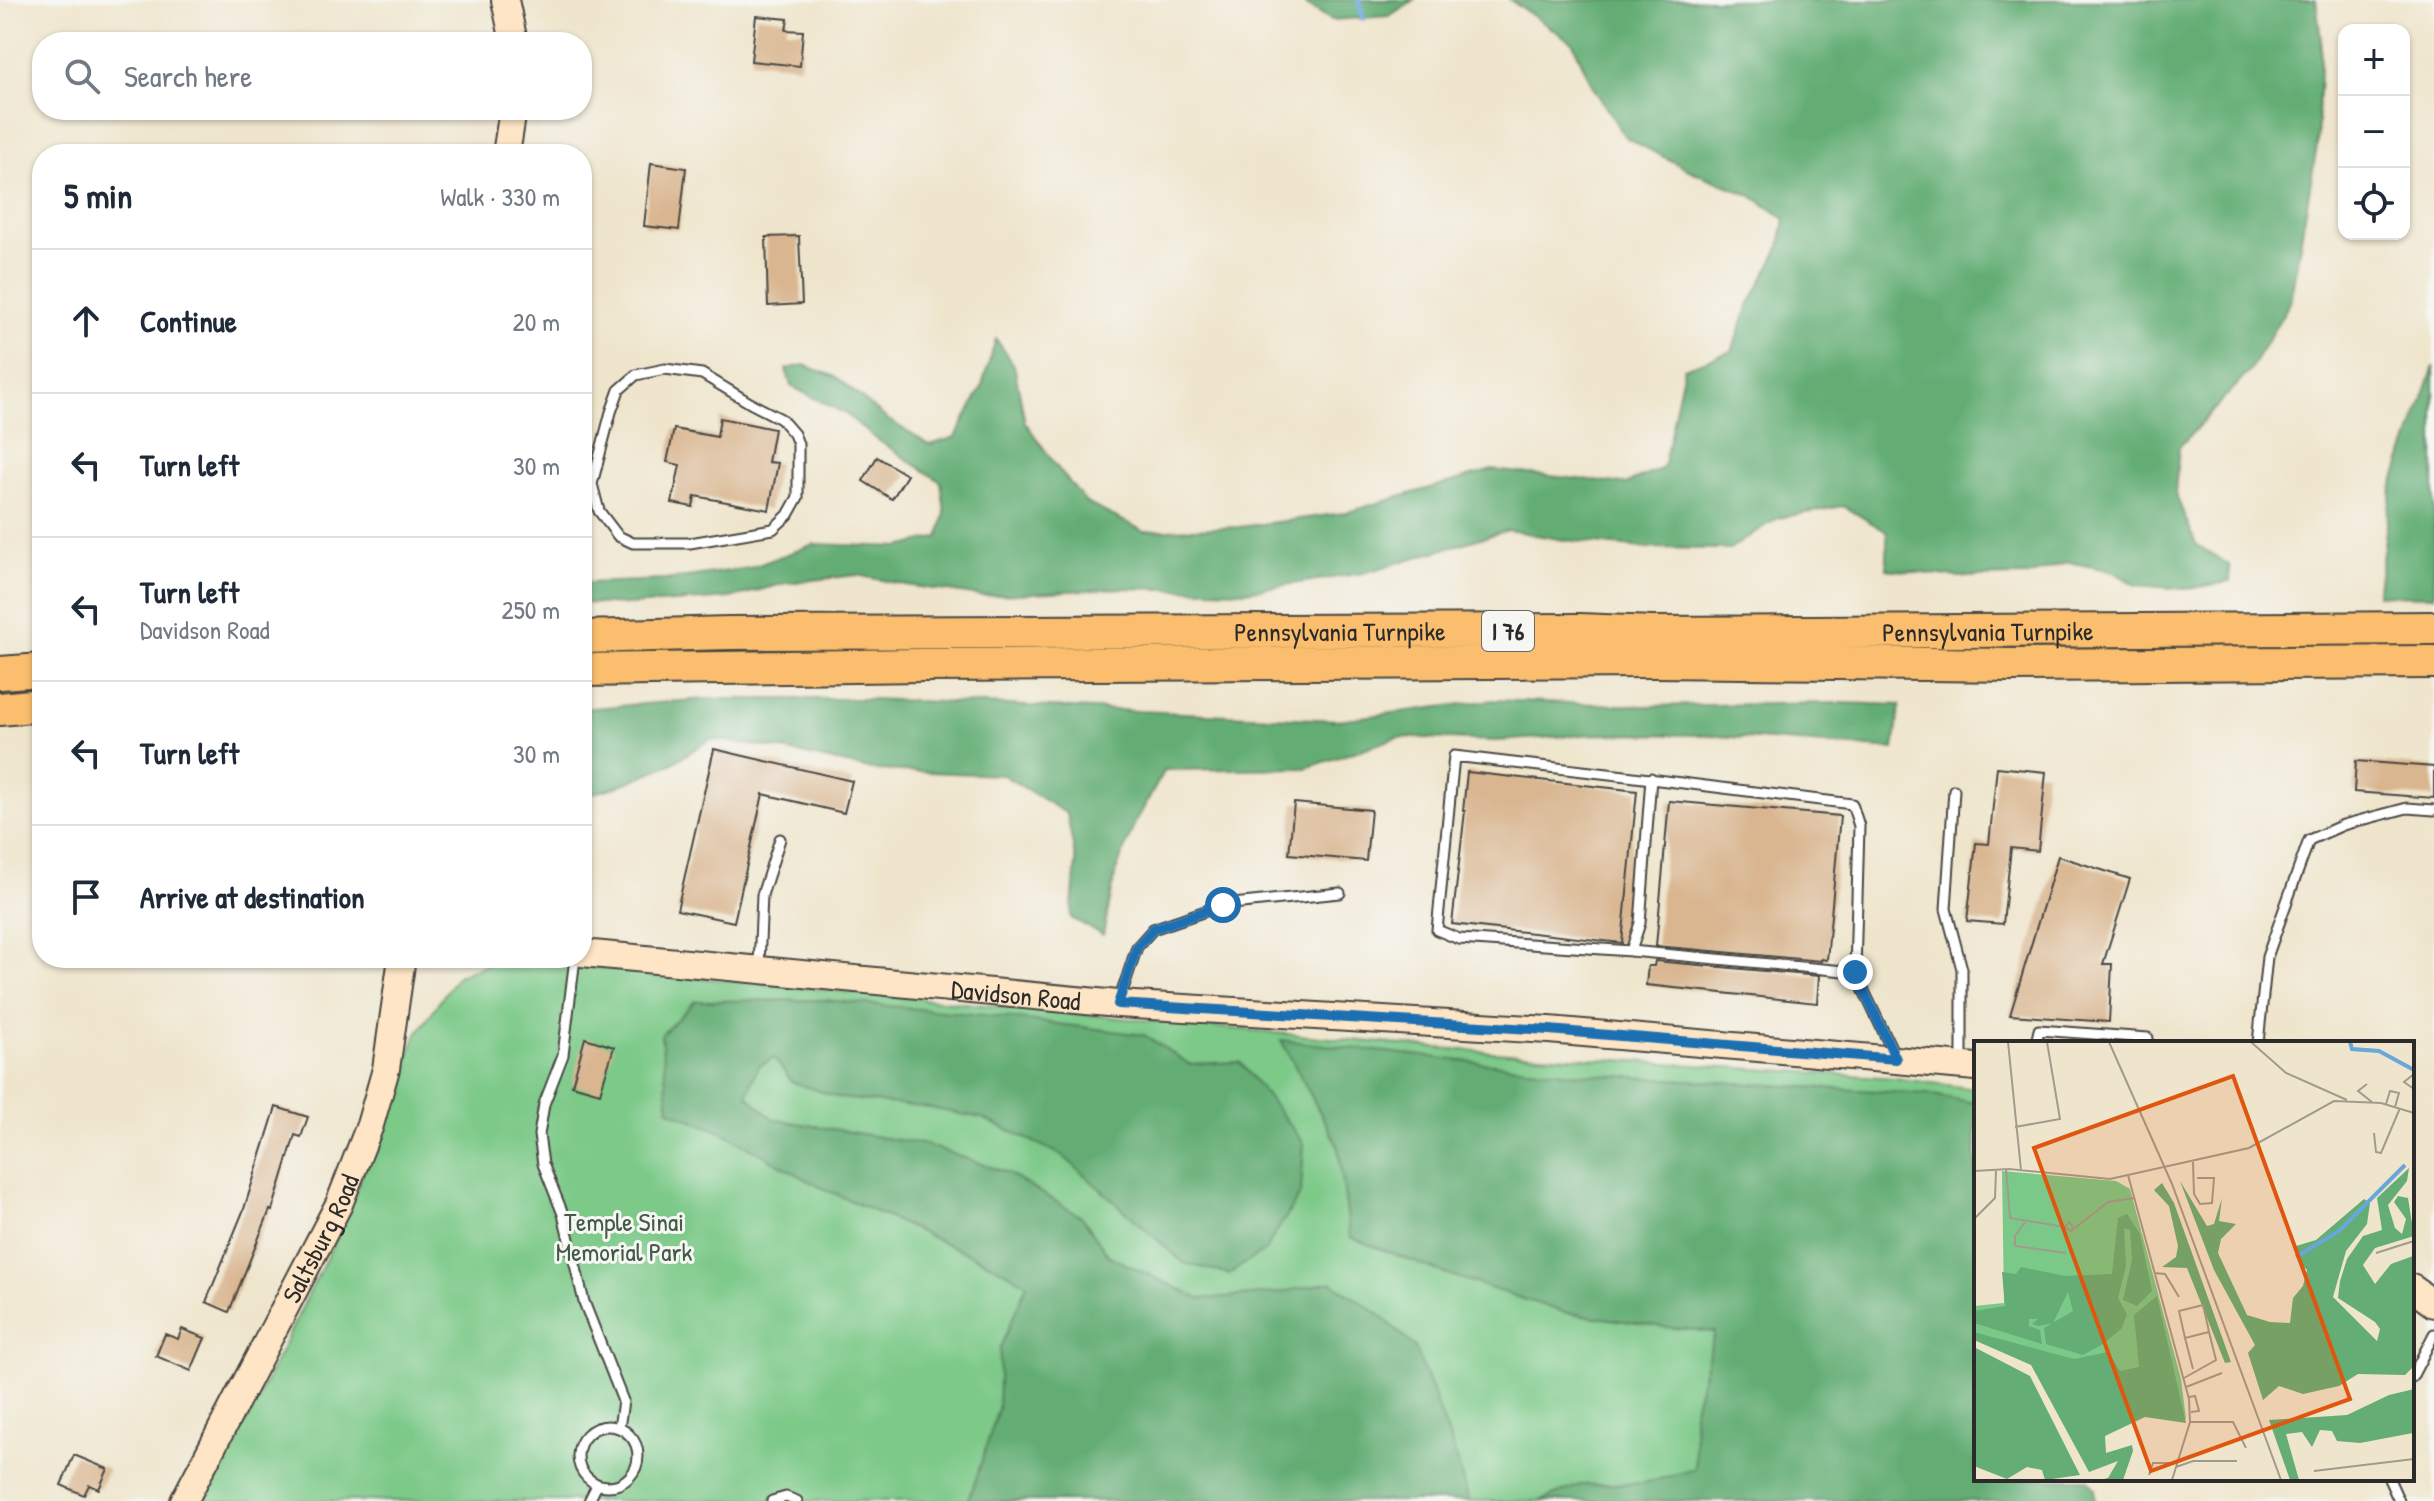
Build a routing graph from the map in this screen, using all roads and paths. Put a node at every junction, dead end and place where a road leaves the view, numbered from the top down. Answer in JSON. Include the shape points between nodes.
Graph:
{"nodes":[{"id":1,"x":505,"y":0,"type":"edge"},
{"id":2,"x":512,"y":32,"type":"edge"},
{"id":3,"x":511,"y":120,"type":"edge"},
{"id":4,"x":508,"y":144,"type":"edge"},
{"id":5,"x":592,"y":484,"type":"joint"},
{"id":6,"x":2434,"y":628,"type":"edge"},
{"id":7,"x":592,"y":637,"type":"edge"},
{"id":8,"x":2434,"y":662,"type":"edge"},
{"id":9,"x":592,"y":670,"type":"edge"},
{"id":10,"x":32,"y":671,"type":"edge"},
{"id":11,"x":0,"y":673,"type":"edge"},
{"id":12,"x":32,"y":706,"type":"edge"},
{"id":13,"x":0,"y":709,"type":"edge"},
{"id":14,"x":1651,"y":778,"type":"junction"},
{"id":15,"x":1954,"y":790,"type":"dead end"},
{"id":16,"x":2434,"y":810,"type":"edge"},
{"id":17,"x":780,"y":839,"type":"dead end"},
{"id":18,"x":1340,"y":893,"type":"dead end"},
{"id":19,"x":1631,"y":951,"type":"junction"},
{"id":20,"x":592,"y":954,"type":"edge"},
{"id":21,"x":401,"y":968,"type":"edge"},
{"id":22,"x":574,"y":968,"type":"edge"},
{"id":23,"x":759,"y":970,"type":"junction"},
{"id":24,"x":1855,"y":972,"type":"junction"},
{"id":25,"x":1118,"y":1004,"type":"junction"},
{"id":26,"x":2036,"y":1041,"type":"edge"},
{"id":27,"x":2147,"y":1041,"type":"edge"},
{"id":28,"x":2258,"y":1041,"type":"edge"},
{"id":29,"x":1896,"y":1059,"type":"junction"},
{"id":30,"x":1969,"y":1066,"type":"edge"},
{"id":31,"x":2414,"y":1289,"type":"edge"},
{"id":32,"x":2434,"y":1304,"type":"edge"},
{"id":33,"x":2434,"y":1334,"type":"edge"},
{"id":34,"x":2414,"y":1373,"type":"edge"},
{"id":35,"x":619,"y":1428,"type":"junction"},
{"id":36,"x":2390,"y":1481,"type":"edge"},
{"id":37,"x":597,"y":1485,"type":"junction"},
{"id":38,"x":184,"y":1501,"type":"edge"},
{"id":39,"x":589,"y":1501,"type":"edge"},
{"id":40,"x":772,"y":1501,"type":"edge"},
{"id":41,"x":797,"y":1501,"type":"edge"},
{"id":42,"x":2399,"y":1501,"type":"edge"}],
"edges":[{"from":1,"to":2,"type":"street"},
{"from":3,"to":4,"type":"street"},
{"from":5,"to":5,"type":"lane","via":[[619,390],[636,375],[665,369],[702,374],[781,419],[798,444],[798,497],[773,529],[690,543],[633,543],[618,536],[599,511]]},
{"from":6,"to":7,"type":"highway","name":"Pennsylvania Turnpike","number":"I 76"},
{"from":8,"to":9,"type":"highway","name":"Pennsylvania Turnpike","number":"I 76","via":[[1653,661]]},
{"from":10,"to":11,"type":"highway"},
{"from":12,"to":13,"type":"highway"},
{"from":14,"to":19,"type":"lane","via":[[1640,923]]},
{"from":14,"to":19,"type":"lane","via":[[1454,756],[1437,930],[1459,939]]},
{"from":14,"to":24,"type":"lane","via":[[1852,804],[1859,826]]},
{"from":15,"to":30,"type":"lane","via":[[1946,909],[1962,969]]},
{"from":16,"to":28,"type":"lane","via":[[2407,808],[2309,840],[2267,957]]},
{"from":17,"to":23,"type":"lane","via":[[762,895]]},
{"from":18,"to":25,"type":"lane","via":[[1223,905],[1153,929],[1137,947]]},
{"from":19,"to":24,"type":"lane"},
{"from":20,"to":23,"type":"street","name":"Davidson Road"},
{"from":21,"to":38,"type":"street","name":"Saltsburg Road","via":[[386,1069],[349,1177]]},
{"from":22,"to":35,"type":"lane","via":[[563,1055],[544,1104],[539,1135],[584,1302],[623,1401]]},
{"from":23,"to":25,"type":"street","name":"Davidson Road"},
{"from":24,"to":29,"type":"lane"},
{"from":25,"to":29,"type":"street","name":"Davidson Road","via":[[1549,1030]]},
{"from":26,"to":27,"type":"lane","via":[[2039,1030]]},
{"from":29,"to":30,"type":"street","name":"Davidson Road"},
{"from":31,"to":32,"type":"street"},
{"from":33,"to":34,"type":"lane"},
{"from":35,"to":37,"type":"lane","via":[[636,1444],[637,1467],[621,1484]]},
{"from":35,"to":37,"type":"lane","via":[[596,1428],[579,1445],[580,1469]]},
{"from":36,"to":42,"type":"lane"},
{"from":37,"to":39,"type":"lane"},
{"from":40,"to":41,"type":"lane"}]}
